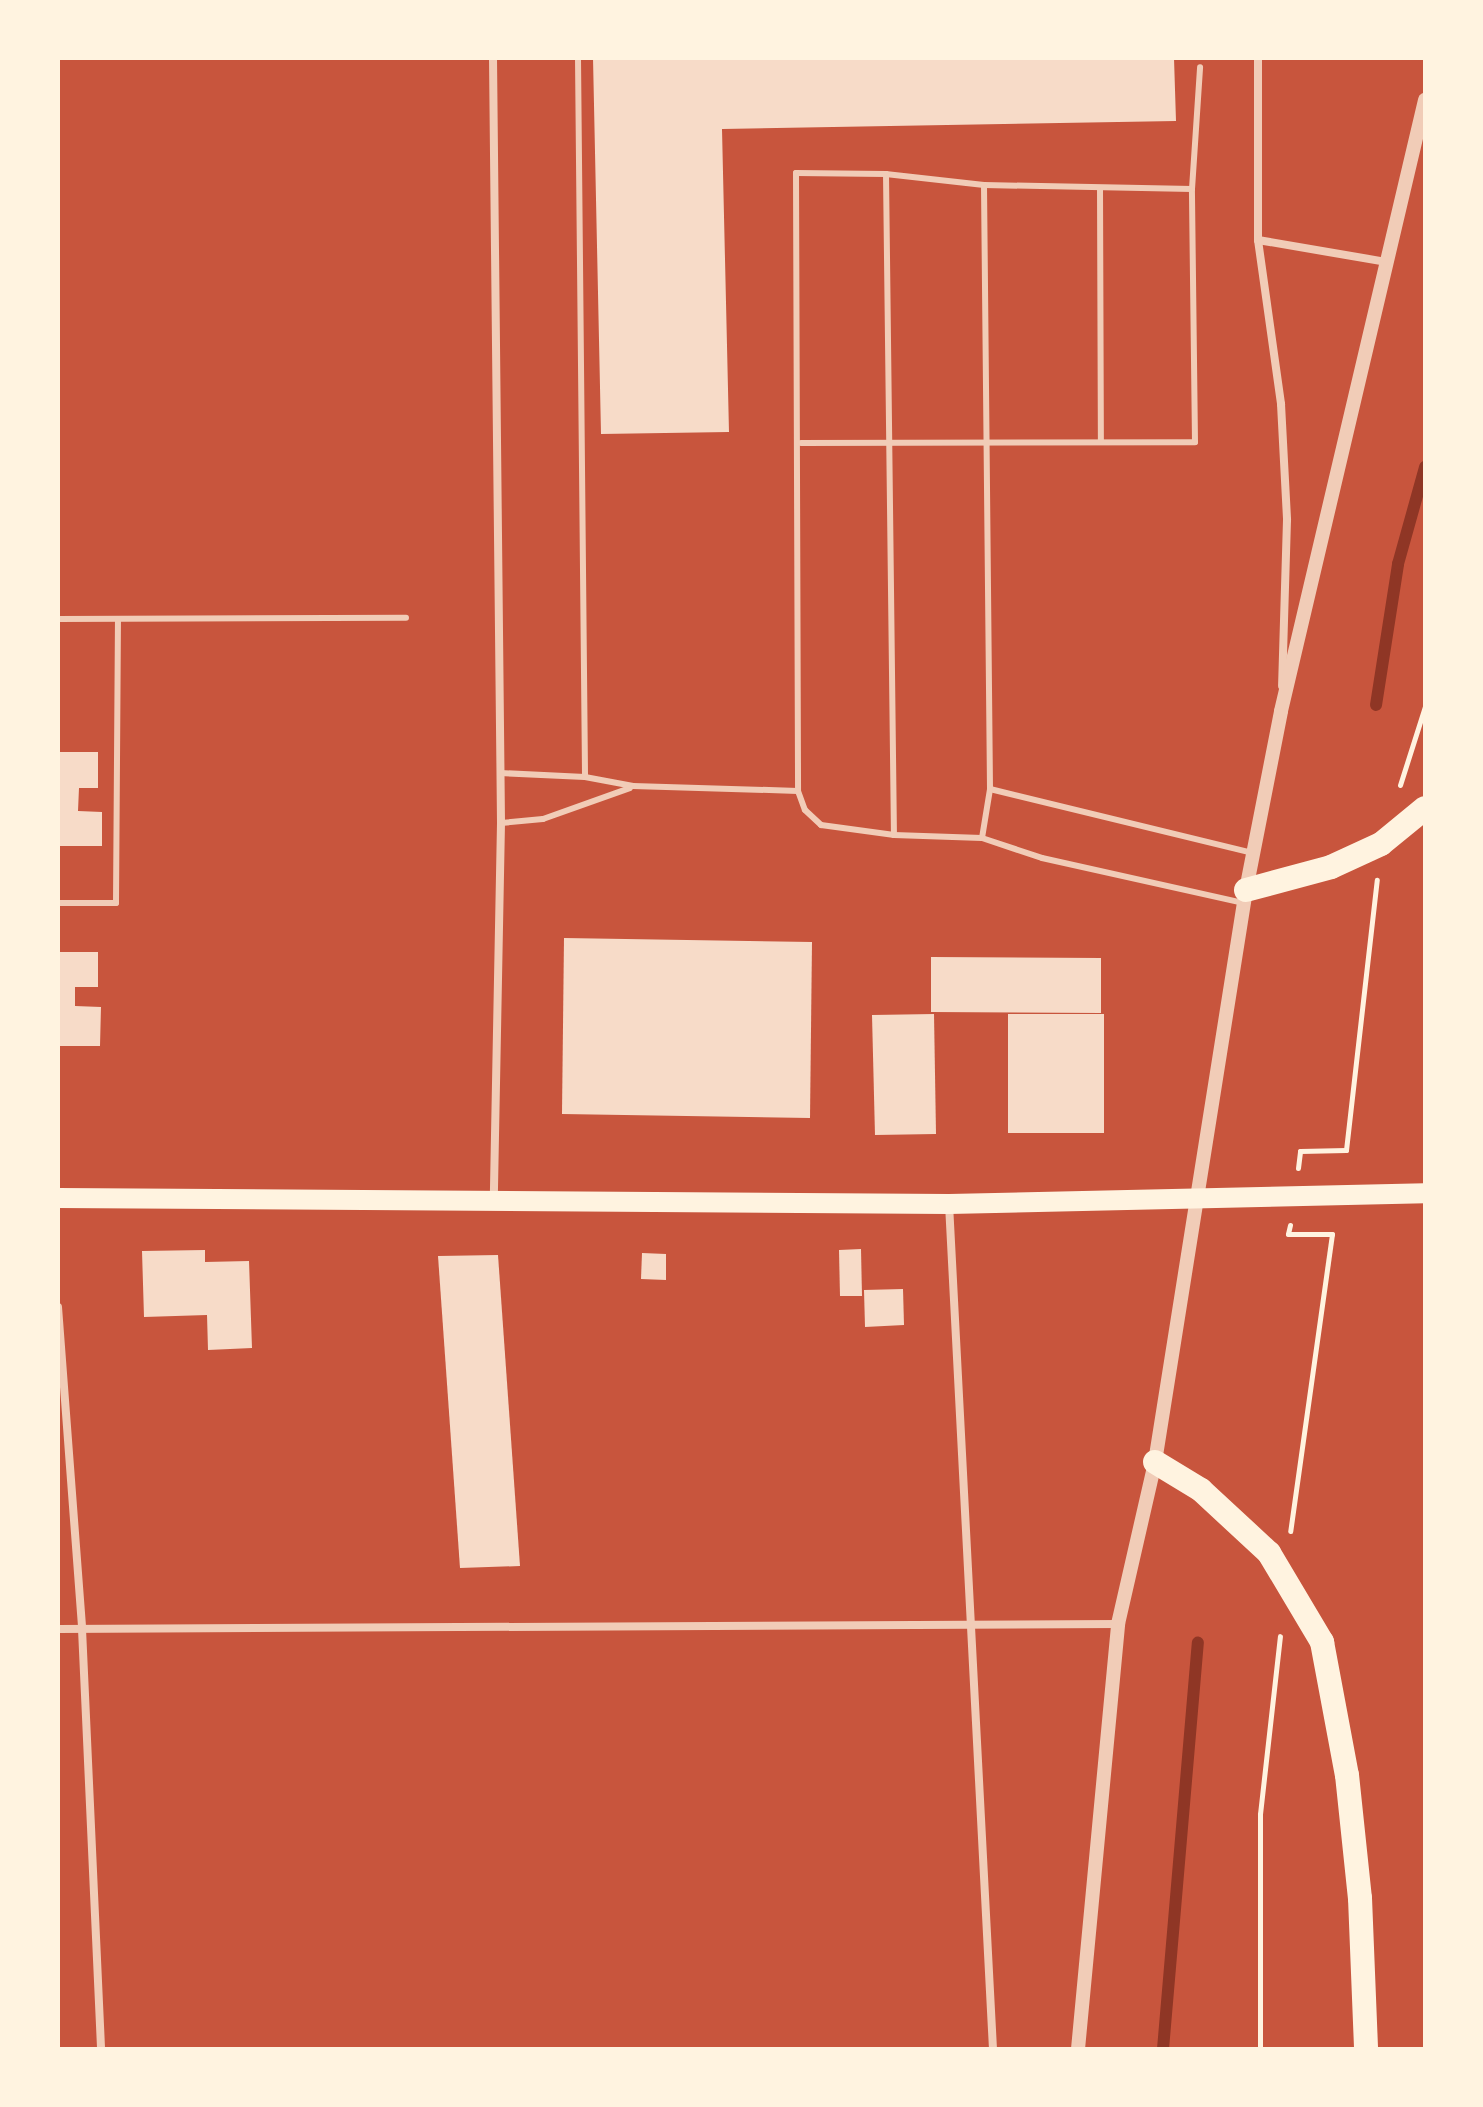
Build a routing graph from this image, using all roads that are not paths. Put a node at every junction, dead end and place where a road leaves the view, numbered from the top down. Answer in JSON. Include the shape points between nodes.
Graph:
{"nodes":[{"id":1,"x":493,"y":58,"type":"edge"},
{"id":2,"x":578,"y":58,"type":"edge"},
{"id":3,"x":1258,"y":58,"type":"edge"},
{"id":4,"x":1200,"y":67,"type":"dead end"},
{"id":5,"x":1425,"y":100,"type":"edge"},
{"id":6,"x":886,"y":174,"type":"junction"},
{"id":7,"x":984,"y":185,"type":"junction"},
{"id":8,"x":1100,"y":188,"type":"junction"},
{"id":9,"x":1192,"y":189,"type":"junction"},
{"id":10,"x":1258,"y":240,"type":"junction"},
{"id":11,"x":1388,"y":262,"type":"junction"},
{"id":12,"x":1101,"y":442,"type":"junction"},
{"id":13,"x":801,"y":443,"type":"junction"},
{"id":14,"x":984,"y":443,"type":"junction"},
{"id":15,"x":889,"y":444,"type":"junction"},
{"id":16,"x":406,"y":618,"type":"dead end"},
{"id":17,"x":58,"y":619,"type":"edge"},
{"id":18,"x":118,"y":619,"type":"junction"},
{"id":19,"x":1281,"y":711,"type":"junction"},
{"id":20,"x":500,"y":773,"type":"junction"},
{"id":21,"x":585,"y":777,"type":"junction"},
{"id":22,"x":633,"y":786,"type":"junction"},
{"id":23,"x":990,"y":789,"type":"junction"},
{"id":24,"x":798,"y":791,"type":"junction"},
{"id":25,"x":1425,"y":808,"type":"edge"},
{"id":26,"x":501,"y":823,"type":"junction"},
{"id":27,"x":894,"y":835,"type":"junction"},
{"id":28,"x":982,"y":838,"type":"junction"},
{"id":29,"x":1253,"y":853,"type":"junction"},
{"id":30,"x":1245,"y":897,"type":"junction"},
{"id":31,"x":58,"y":903,"type":"edge"},
{"id":32,"x":1425,"y":1193,"type":"edge"},
{"id":33,"x":58,"y":1198,"type":"edge"},
{"id":34,"x":1200,"y":1198,"type":"junction"},
{"id":35,"x":494,"y":1203,"type":"junction"},
{"id":36,"x":949,"y":1204,"type":"junction"},
{"id":37,"x":58,"y":1307,"type":"edge"},
{"id":38,"x":1155,"y":1462,"type":"junction"},
{"id":39,"x":970,"y":1622,"type":"junction"},
{"id":40,"x":1118,"y":1624,"type":"junction"},
{"id":41,"x":58,"y":1629,"type":"edge"},
{"id":42,"x":82,"y":1629,"type":"junction"},
{"id":43,"x":101,"y":2049,"type":"edge"},
{"id":44,"x":993,"y":2049,"type":"edge"},
{"id":45,"x":1078,"y":2049,"type":"edge"},
{"id":46,"x":1366,"y":2049,"type":"edge"}],
"edges":[{"from":1,"to":20,"type":"street"},
{"from":2,"to":21,"type":"lane"},
{"from":3,"to":10,"type":"street"},
{"from":4,"to":9,"type":"lane"},
{"from":5,"to":11,"type":"street"},
{"from":6,"to":7,"type":"lane"},
{"from":6,"to":13,"type":"lane","via":[[796,173]]},
{"from":6,"to":15,"type":"lane"},
{"from":7,"to":8,"type":"lane"},
{"from":7,"to":14,"type":"lane"},
{"from":8,"to":9,"type":"lane"},
{"from":8,"to":12,"type":"lane"},
{"from":9,"to":12,"type":"lane","via":[[1195,442]]},
{"from":10,"to":11,"type":"street"},
{"from":10,"to":19,"type":"street","via":[[1282,419],[1287,520]]},
{"from":11,"to":19,"type":"street"},
{"from":12,"to":14,"type":"lane"},
{"from":13,"to":15,"type":"lane"},
{"from":13,"to":24,"type":"lane"},
{"from":14,"to":15,"type":"lane"},
{"from":14,"to":23,"type":"lane"},
{"from":15,"to":27,"type":"lane"},
{"from":16,"to":18,"type":"lane"},
{"from":17,"to":18,"type":"lane"},
{"from":18,"to":31,"type":"lane","via":[[116,903]]},
{"from":19,"to":29,"type":"street"},
{"from":20,"to":21,"type":"lane"},
{"from":20,"to":26,"type":"street"},
{"from":21,"to":22,"type":"lane"},
{"from":22,"to":24,"type":"lane"},
{"from":22,"to":26,"type":"lane","via":[[543,819]]},
{"from":23,"to":28,"type":"lane"},
{"from":23,"to":29,"type":"lane"},
{"from":24,"to":27,"type":"lane","via":[[805,810],[821,825]]},
{"from":25,"to":30,"type":"highway","via":[[1381,844]]},
{"from":26,"to":35,"type":"street"},
{"from":27,"to":28,"type":"lane"},
{"from":28,"to":30,"type":"lane","via":[[1042,858]]},
{"from":29,"to":30,"type":"street"},
{"from":30,"to":34,"type":"street"},
{"from":32,"to":34,"type":"main road"},
{"from":33,"to":35,"type":"main road"},
{"from":34,"to":36,"type":"main road"},
{"from":34,"to":38,"type":"street"},
{"from":35,"to":36,"type":"main road"},
{"from":36,"to":39,"type":"street"},
{"from":37,"to":42,"type":"street"},
{"from":38,"to":40,"type":"street"},
{"from":38,"to":46,"type":"highway","via":[[1236,1518],[1287,1577],[1322,1642],[1337,1699],[1360,1898]]},
{"from":39,"to":40,"type":"street"},
{"from":39,"to":42,"type":"street"},
{"from":39,"to":44,"type":"street"},
{"from":40,"to":45,"type":"street"},
{"from":41,"to":42,"type":"street"},
{"from":42,"to":43,"type":"street"}]}
